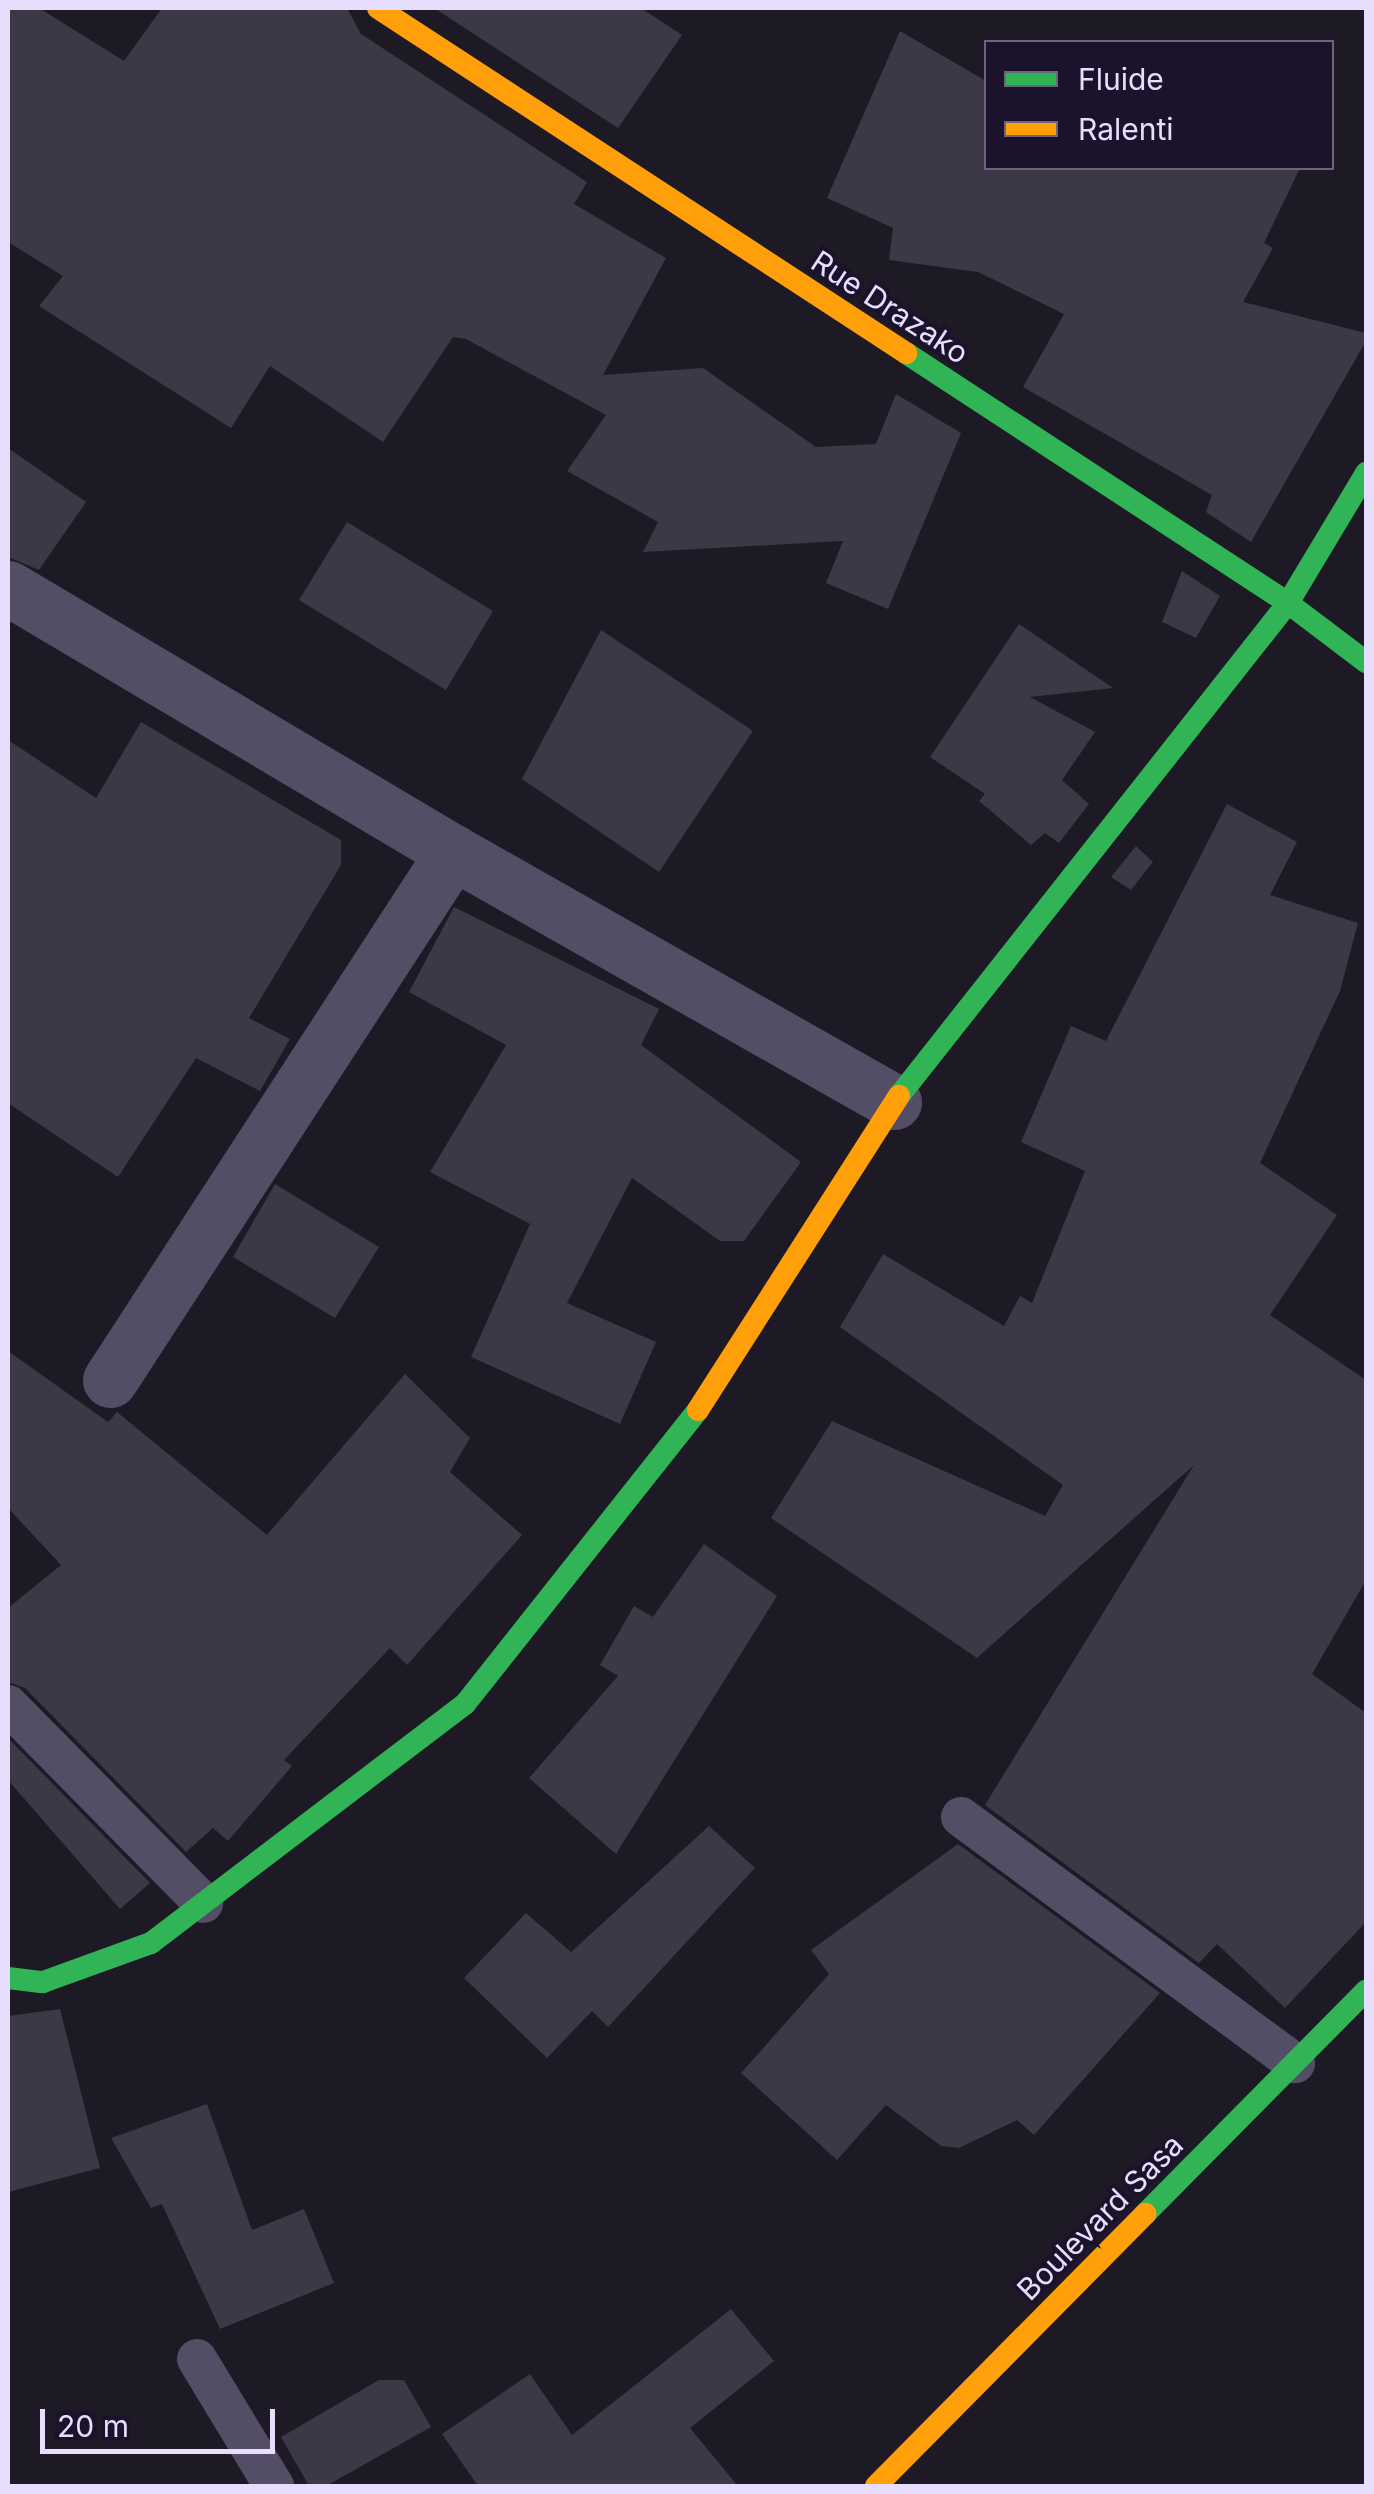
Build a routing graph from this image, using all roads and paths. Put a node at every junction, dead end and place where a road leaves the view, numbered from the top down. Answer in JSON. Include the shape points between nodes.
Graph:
{"nodes":[{"id":1,"x":378,"y":8,"type":"edge"},
{"id":2,"x":1366,"y":472,"type":"edge"},
{"id":3,"x":8,"y":588,"type":"edge"},
{"id":4,"x":1288,"y":604,"type":"junction"},
{"id":5,"x":1366,"y":662,"type":"edge"},
{"id":6,"x":453,"y":852,"type":"junction"},
{"id":7,"x":894,"y":1102,"type":"junction"},
{"id":8,"x":110,"y":1380,"type":"dead end"},
{"id":9,"x":8,"y":1706,"type":"edge"},
{"id":10,"x":961,"y":1817,"type":"dead end"},
{"id":11,"x":203,"y":1903,"type":"junction"},
{"id":12,"x":8,"y":1978,"type":"edge"},
{"id":13,"x":1366,"y":1991,"type":"edge"},
{"id":14,"x":1295,"y":2062,"type":"junction"},
{"id":15,"x":197,"y":2359,"type":"dead end"},
{"id":16,"x":274,"y":2486,"type":"edge"},
{"id":17,"x":876,"y":2486,"type":"edge"}],
"edges":[{"from":1,"to":4,"type":"street","name":"Rue Drazako"},
{"from":2,"to":4,"type":"street"},
{"from":3,"to":6,"type":"street"},
{"from":4,"to":5,"type":"street","name":"Rue Drazako"},
{"from":4,"to":7,"type":"street"},
{"from":6,"to":7,"type":"street"},
{"from":6,"to":8,"type":"street"},
{"from":7,"to":11,"type":"street","via":[[687,1427],[464,1704]]},
{"from":9,"to":11,"type":"lane"},
{"from":10,"to":14,"type":"lane"},
{"from":11,"to":12,"type":"street","via":[[151,1943],[43,1982]]},
{"from":13,"to":14,"type":"street","name":"Boulevard Sasa"},
{"from":14,"to":17,"type":"street","name":"Boulevard Sasa"},
{"from":15,"to":16,"type":"lane"}]}
